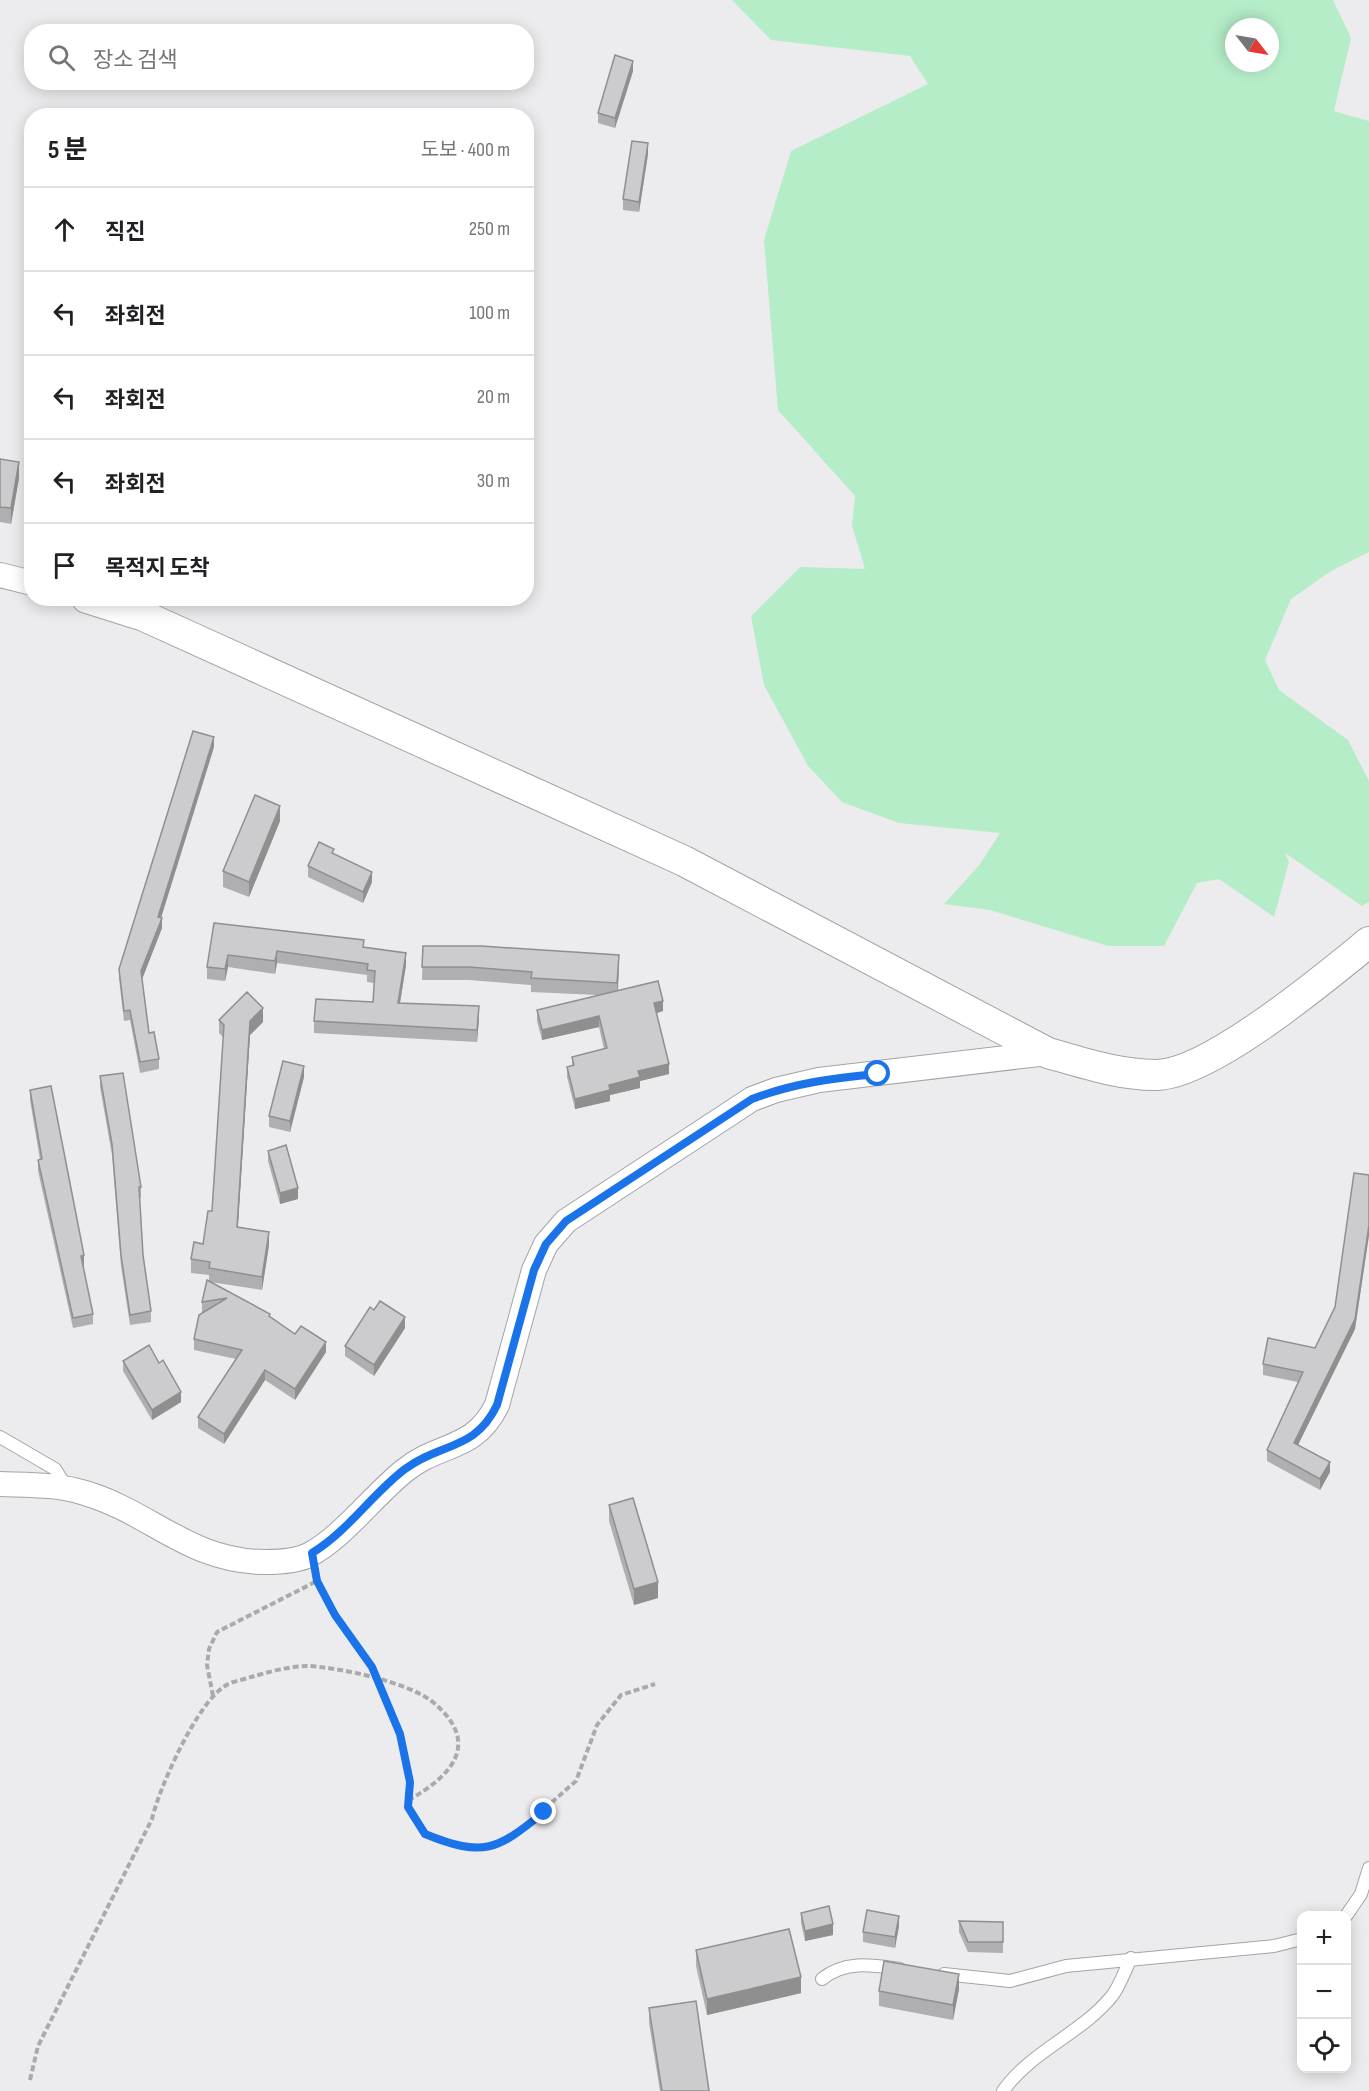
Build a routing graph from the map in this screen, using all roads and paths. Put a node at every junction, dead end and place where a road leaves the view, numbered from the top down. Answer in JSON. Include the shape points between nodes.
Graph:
{"nodes":[{"id":1,"x":0,"y":575,"type":"edge"},
{"id":2,"x":24,"y":581,"type":"edge"},
{"id":3,"x":112,"y":606,"type":"edge"},
{"id":4,"x":1369,"y":942,"type":"edge"},
{"id":5,"x":1048,"y":1053,"type":"junction"},
{"id":6,"x":0,"y":1437,"type":"edge"},
{"id":7,"x":0,"y":1484,"type":"edge"},
{"id":8,"x":68,"y":1488,"type":"junction"},
{"id":9,"x":312,"y":1553,"type":"junction"},
{"id":10,"x":317,"y":1581,"type":"junction"},
{"id":11,"x":375,"y":1676,"type":"junction"},
{"id":12,"x":655,"y":1684,"type":"dead end"},
{"id":13,"x":213,"y":1696,"type":"junction"},
{"id":14,"x":409,"y":1800,"type":"junction"},
{"id":15,"x":1369,"y":1868,"type":"edge"},
{"id":16,"x":1349,"y":1911,"type":"edge"},
{"id":17,"x":1297,"y":1940,"type":"edge"},
{"id":18,"x":1131,"y":1958,"type":"junction"},
{"id":19,"x":822,"y":1978,"type":"dead end"},
{"id":20,"x":30,"y":2080,"type":"dead end"},
{"id":21,"x":1003,"y":2091,"type":"edge"}],
"edges":[{"from":1,"to":2,"type":"street"},
{"from":3,"to":5,"type":"street","via":[[144,616],[684,861]]},
{"from":4,"to":5,"type":"street","via":[[1263,1025],[1192,1066],[1158,1075],[1110,1070]]},
{"from":5,"to":9,"type":"street","via":[[819,1080],[776,1090],[752,1099],[566,1221],[546,1244],[534,1270],[489,1422],[474,1437],[407,1468],[327,1544]]},
{"from":6,"to":8,"type":"lane","via":[[55,1469]]},
{"from":7,"to":8,"type":"street"},
{"from":8,"to":9,"type":"street","via":[[117,1506],[218,1557],[278,1562]]},
{"from":9,"to":10,"type":"path"},
{"from":10,"to":11,"type":"path"},
{"from":10,"to":13,"type":"path","via":[[218,1632],[208,1649]]},
{"from":11,"to":13,"type":"path","via":[[308,1666],[226,1684]]},
{"from":11,"to":14,"type":"path","via":[[400,1734],[410,1782]]},
{"from":11,"to":14,"type":"path","via":[[433,1702],[451,1722],[458,1743],[454,1766],[435,1785]]},
{"from":12,"to":14,"type":"path","via":[[621,1695],[597,1725],[576,1781],[508,1841],[476,1849],[425,1834],[408,1807]]},
{"from":13,"to":20,"type":"path","via":[[157,1798],[152,1820],[38,2046]]},
{"from":15,"to":16,"type":"lane","via":[[1361,1894]]},
{"from":17,"to":18,"type":"lane","via":[[1274,1946]]},
{"from":18,"to":19,"type":"lane","via":[[1066,1966],[1010,1981],[850,1965]]},
{"from":18,"to":21,"type":"lane","via":[[1113,1994],[1086,2022],[1040,2055]]}]}
